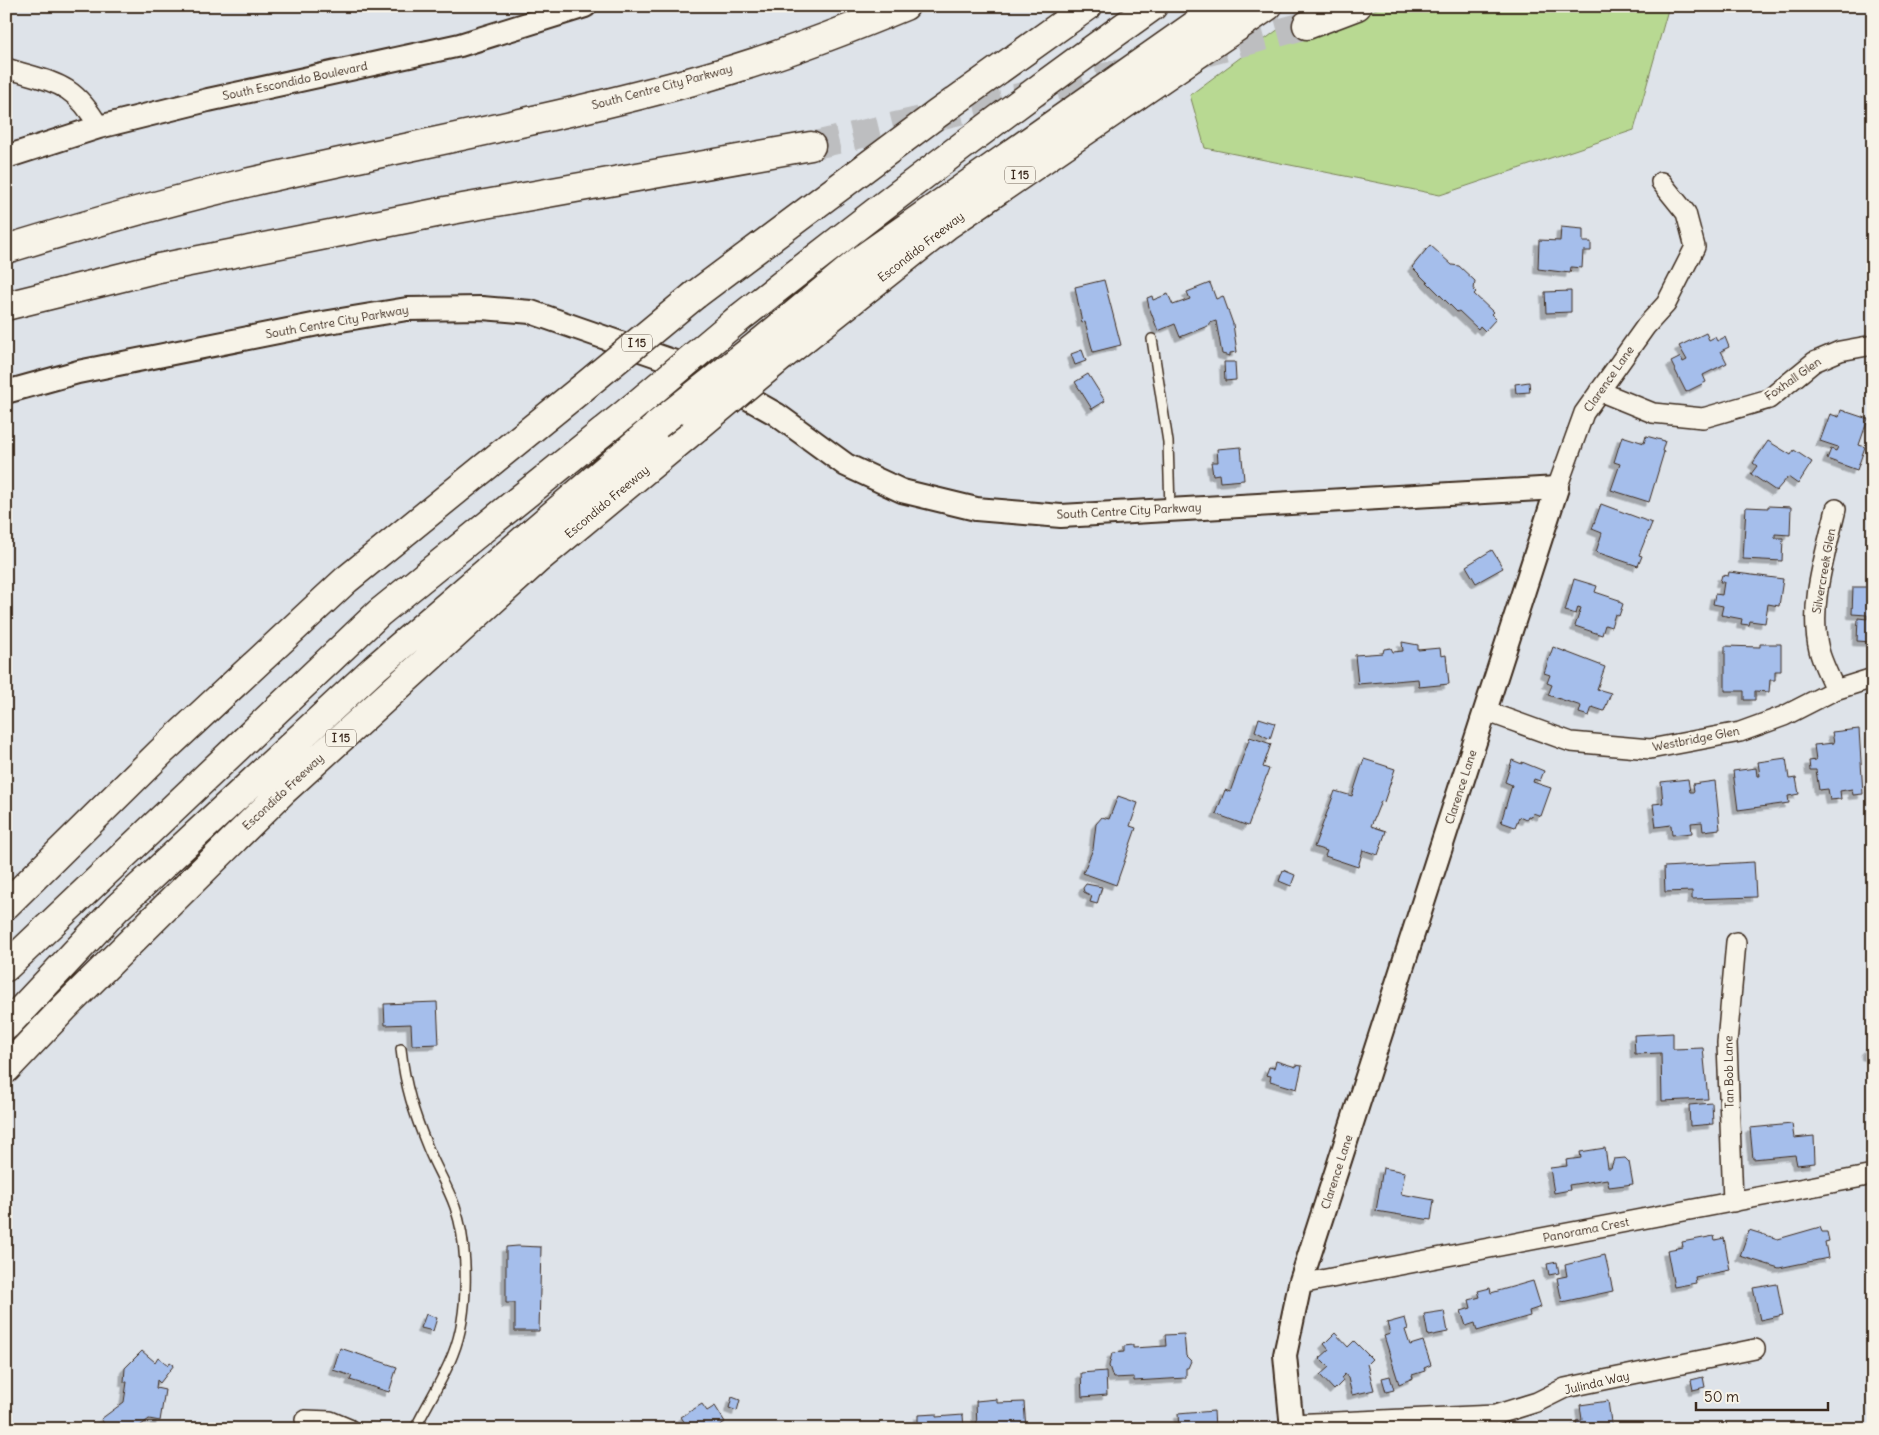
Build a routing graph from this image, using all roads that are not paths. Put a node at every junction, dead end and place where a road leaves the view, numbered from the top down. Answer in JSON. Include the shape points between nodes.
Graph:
{"nodes":[{"id":1,"x":585,"y":6,"type":"edge"},
{"id":2,"x":905,"y":6,"type":"edge"},
{"id":3,"x":1088,"y":6,"type":"edge"},
{"id":4,"x":1153,"y":6,"type":"edge"},
{"id":5,"x":1222,"y":6,"type":"edge"},
{"id":6,"x":1268,"y":6,"type":"edge"},
{"id":7,"x":1356,"y":6,"type":"edge"},
{"id":8,"x":1307,"y":25,"type":"tunnel mouth"},
{"id":9,"x":6,"y":68,"type":"edge"},
{"id":10,"x":99,"y":127,"type":"junction"},
{"id":11,"x":811,"y":146,"type":"tunnel mouth"},
{"id":12,"x":6,"y":157,"type":"edge"},
{"id":13,"x":1661,"y":182,"type":"dead end"},
{"id":14,"x":6,"y":249,"type":"edge"},
{"id":15,"x":6,"y":306,"type":"edge"},
{"id":16,"x":1152,"y":340,"type":"dead end"},
{"id":17,"x":1873,"y":345,"type":"edge"},
{"id":18,"x":771,"y":350,"type":"junction"},
{"id":19,"x":1599,"y":391,"type":"junction"},
{"id":20,"x":6,"y":392,"type":"edge"},
{"id":21,"x":1557,"y":488,"type":"junction"},
{"id":22,"x":1836,"y":509,"type":"dead end"},
{"id":23,"x":1170,"y":510,"type":"junction"},
{"id":24,"x":1873,"y":678,"type":"edge"},
{"id":25,"x":1835,"y":690,"type":"junction"},
{"id":26,"x":1485,"y":710,"type":"junction"},
{"id":27,"x":6,"y":905,"type":"edge"},
{"id":28,"x":1736,"y":942,"type":"dead end"},
{"id":29,"x":6,"y":967,"type":"edge"},
{"id":30,"x":6,"y":1026,"type":"edge"},
{"id":31,"x":401,"y":1049,"type":"dead end"},
{"id":32,"x":6,"y":1069,"type":"edge"},
{"id":33,"x":1873,"y":1174,"type":"edge"},
{"id":34,"x":1733,"y":1202,"type":"junction"},
{"id":35,"x":1300,"y":1284,"type":"junction"},
{"id":36,"x":1755,"y":1348,"type":"dead end"},
{"id":37,"x":305,"y":1420,"type":"dead end"},
{"id":38,"x":1291,"y":1426,"type":"edge"},
{"id":39,"x":349,"y":1429,"type":"edge"},
{"id":40,"x":415,"y":1429,"type":"edge"}],
"edges":[{"from":1,"to":10,"type":"street","name":"South Escondido Boulevard","via":[[460,45]]},
{"from":2,"to":14,"type":"highway","name":"South Centre City Parkway","via":[[834,35],[700,79],[246,183],[100,220]]},
{"from":3,"to":27,"type":"highway","number":"I 15","bridge":true,"via":[[937,114],[695,296],[346,580],[161,752]]},
{"from":4,"to":29,"type":"highway","bridge":true,"via":[[886,202],[379,613]]},
{"from":5,"to":18,"type":"highway","via":[[859,261]]},
{"from":6,"to":18,"type":"highway","name":"Escondido Freeway","number":"I 15"},
{"from":7,"to":8,"type":"highway"},
{"from":9,"to":10,"type":"street","via":[[66,87],[87,106]]},
{"from":10,"to":12,"type":"street","name":"South Escondido Boulevard"},
{"from":11,"to":15,"type":"highway","via":[[446,211],[159,268]]},
{"from":13,"to":19,"type":"street","name":"Clarence Lane","via":[[1686,213],[1695,247],[1666,304]]},
{"from":16,"to":23,"type":"lane","via":[[1168,442]]},
{"from":17,"to":19,"type":"street","name":"Foxhall Glen","via":[[1840,351],[1814,362],[1769,398],[1703,418],[1653,413]]},
{"from":18,"to":30,"type":"highway","bridge":true,"via":[[657,425],[368,675],[117,908]]},
{"from":18,"to":32,"type":"highway","name":"Escondido Freeway","number":"I 15","bridge":true,"via":[[696,428],[538,559],[282,792]]},
{"from":19,"to":21,"type":"street","name":"Clarence Lane","via":[[1584,413]]},
{"from":20,"to":23,"type":"street","name":"South Centre City Parkway","via":[[78,372],[408,309],[521,311],[592,331],[698,370],[776,414],[846,465],[902,491],[976,509],[1061,516]]},
{"from":21,"to":23,"type":"street","name":"South Centre City Parkway"},
{"from":21,"to":26,"type":"street","name":"Clarence Lane"},
{"from":22,"to":25,"type":"street","name":"Silvercreek Glen","via":[[1820,580],[1816,619],[1819,650]]},
{"from":24,"to":25,"type":"street","name":"Westbridge Glen"},
{"from":25,"to":26,"type":"street","name":"Westbridge Glen","via":[[1784,716],[1740,732],[1650,749],[1571,742]]},
{"from":26,"to":35,"type":"street","name":"Clarence Lane"},
{"from":28,"to":34,"type":"street","name":"Tan Bob Lane","via":[[1727,1043]]},
{"from":31,"to":40,"type":"lane","via":[[405,1086],[462,1232],[465,1294],[453,1354]]},
{"from":33,"to":34,"type":"street","name":"Panorama Crest"},
{"from":34,"to":35,"type":"street","name":"Panorama Crest"},
{"from":35,"to":38,"type":"street","name":"Clarence Lane","via":[[1285,1355]]},
{"from":36,"to":38,"type":"street","name":"Julinda Way","via":[[1565,1388],[1537,1402],[1495,1414]]},
{"from":37,"to":39,"type":"street","via":[[330,1421]]}]}
